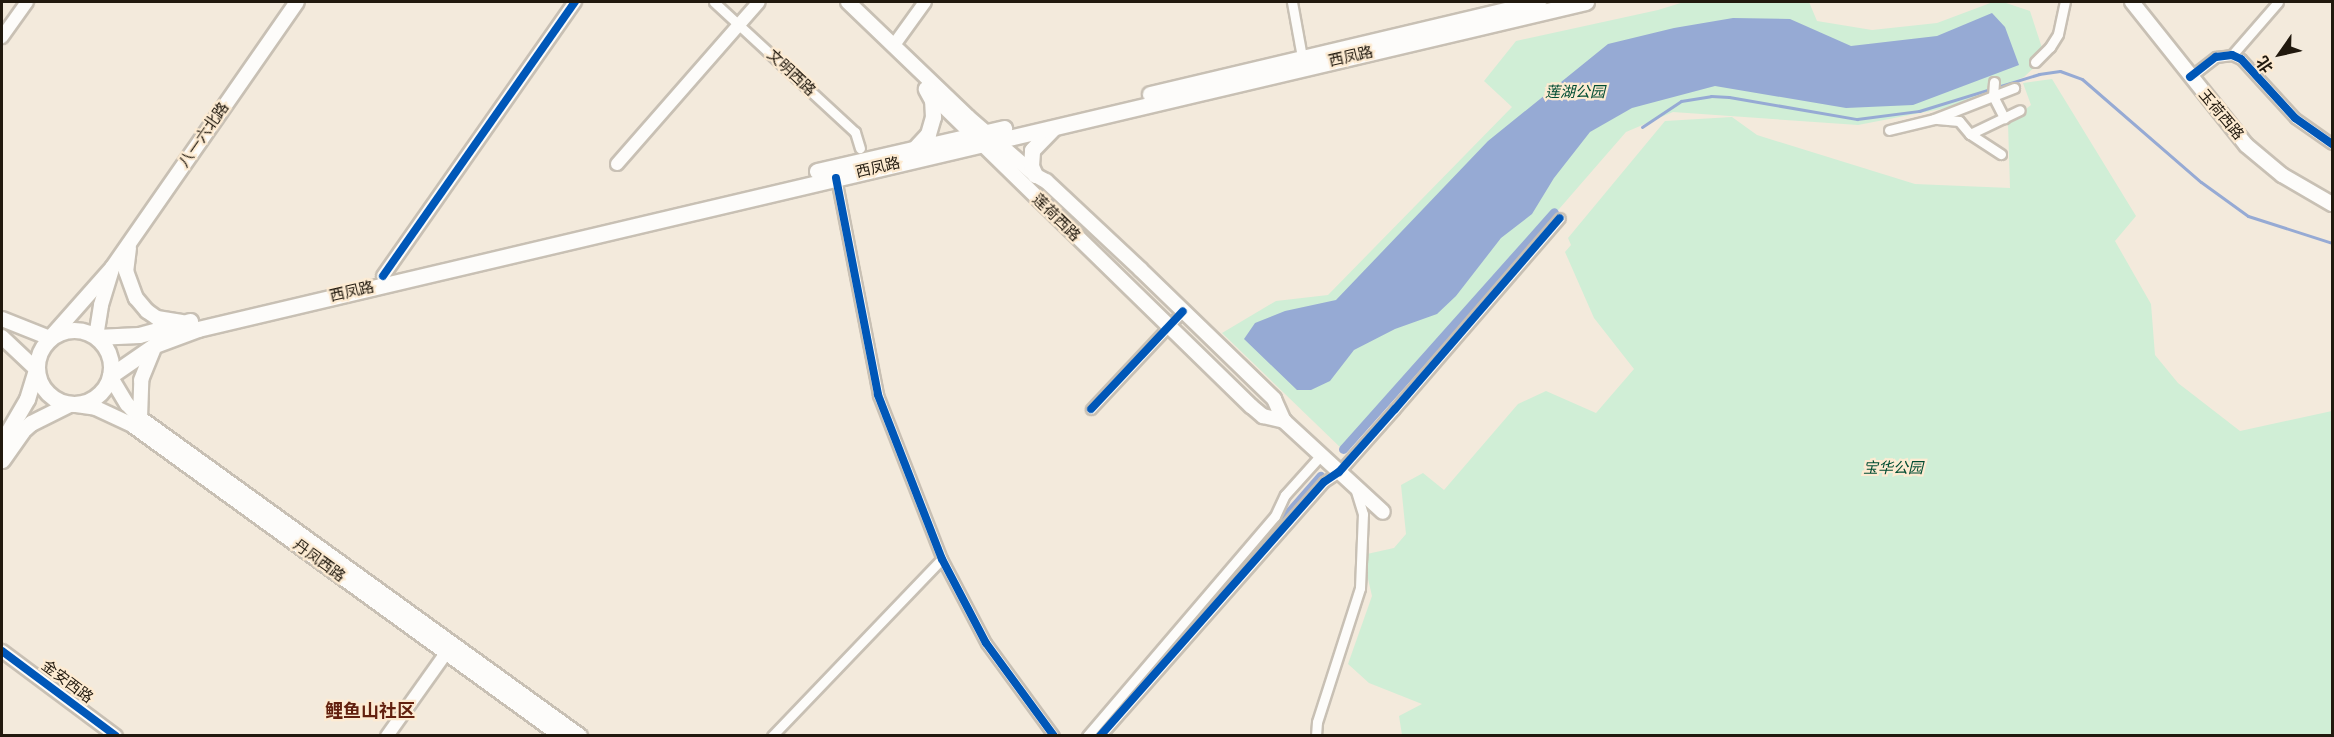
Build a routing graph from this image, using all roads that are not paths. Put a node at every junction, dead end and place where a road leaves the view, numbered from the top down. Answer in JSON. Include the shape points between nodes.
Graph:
{"nodes":[{"id":1,"x":27,"y":2,"type":"edge"},
{"id":2,"x":297,"y":2,"type":"edge"},
{"id":3,"x":575,"y":2,"type":"edge"},
{"id":4,"x":714,"y":2,"type":"edge"},
{"id":5,"x":759,"y":2,"type":"edge"},
{"id":6,"x":836,"y":2,"type":"edge"},
{"id":7,"x":848,"y":2,"type":"edge"},
{"id":8,"x":925,"y":2,"type":"edge"},
{"id":9,"x":1292,"y":2,"type":"edge"},
{"id":10,"x":1538,"y":2,"type":"edge"},
{"id":11,"x":1586,"y":2,"type":"edge"},
{"id":12,"x":2065,"y":2,"type":"edge"},
{"id":13,"x":2132,"y":2,"type":"edge"},
{"id":14,"x":2278,"y":2,"type":"edge"},
{"id":15,"x":739,"y":24,"type":"junction"},
{"id":16,"x":2,"y":37,"type":"edge"},
{"id":17,"x":894,"y":45,"type":"junction"},
{"id":18,"x":2232,"y":55,"type":"junction"},
{"id":19,"x":1302,"y":57,"type":"junction"},
{"id":20,"x":2035,"y":62,"type":"dead end"},
{"id":21,"x":2190,"y":77,"type":"junction"},
{"id":22,"x":1994,"y":81,"type":"dead end"},
{"id":23,"x":2014,"y":88,"type":"dead end"},
{"id":24,"x":926,"y":89,"type":"junction"},
{"id":25,"x":1993,"y":96,"type":"junction"},
{"id":26,"x":2020,"y":110,"type":"dead end"},
{"id":27,"x":2004,"y":118,"type":"junction"},
{"id":28,"x":1934,"y":119,"type":"junction"},
{"id":29,"x":1054,"y":127,"type":"junction"},
{"id":30,"x":1889,"y":130,"type":"dead end"},
{"id":31,"x":1970,"y":134,"type":"junction"},
{"id":32,"x":984,"y":138,"type":"junction"},
{"id":33,"x":2332,"y":144,"type":"edge"},
{"id":34,"x":860,"y":148,"type":"dead end"},
{"id":35,"x":915,"y":148,"type":"junction"},
{"id":36,"x":2001,"y":154,"type":"dead end"},
{"id":37,"x":617,"y":164,"type":"dead end"},
{"id":38,"x":836,"y":178,"type":"junction"},
{"id":39,"x":1030,"y":181,"type":"junction"},
{"id":40,"x":2332,"y":204,"type":"edge"},
{"id":41,"x":1560,"y":218,"type":"dead end"},
{"id":42,"x":132,"y":240,"type":"junction"},
{"id":43,"x":112,"y":268,"type":"junction"},
{"id":44,"x":383,"y":276,"type":"junction"},
{"id":45,"x":1183,"y":311,"type":"junction"},
{"id":46,"x":2,"y":320,"type":"edge"},
{"id":47,"x":184,"y":322,"type":"junction"},
{"id":48,"x":1169,"y":327,"type":"junction"},
{"id":49,"x":2,"y":337,"type":"edge"},
{"id":50,"x":96,"y":337,"type":"junction"},
{"id":51,"x":50,"y":338,"type":"junction"},
{"id":52,"x":155,"y":345,"type":"junction"},
{"id":53,"x":36,"y":369,"type":"junction"},
{"id":54,"x":110,"y":376,"type":"junction"},
{"id":55,"x":69,"y":404,"type":"junction"},
{"id":56,"x":1091,"y":409,"type":"dead end"},
{"id":57,"x":140,"y":418,"type":"junction"},
{"id":58,"x":1284,"y":421,"type":"junction"},
{"id":59,"x":2,"y":442,"type":"edge"},
{"id":60,"x":1321,"y":455,"type":"junction"},
{"id":61,"x":2,"y":460,"type":"edge"},
{"id":62,"x":1339,"y":472,"type":"junction"},
{"id":63,"x":1355,"y":486,"type":"junction"},
{"id":64,"x":1383,"y":512,"type":"dead end"},
{"id":65,"x":942,"y":560,"type":"junction"},
{"id":66,"x":450,"y":648,"type":"junction"},
{"id":67,"x":2,"y":651,"type":"edge"},
{"id":68,"x":116,"y":735,"type":"edge"},
{"id":69,"x":387,"y":735,"type":"edge"},
{"id":70,"x":561,"y":735,"type":"edge"},
{"id":71,"x":580,"y":735,"type":"edge"},
{"id":72,"x":772,"y":735,"type":"edge"},
{"id":73,"x":1054,"y":735,"type":"edge"},
{"id":74,"x":1087,"y":735,"type":"edge"},
{"id":75,"x":1100,"y":735,"type":"edge"},
{"id":76,"x":1317,"y":735,"type":"edge"}],
"edges":[{"from":1,"to":16,"type":"street"},
{"from":2,"to":42,"type":"main road","name":"八一六北路"},
{"from":3,"to":44,"type":"street"},
{"from":4,"to":15,"type":"street","name":"文明西路"},
{"from":5,"to":15,"type":"street"},
{"from":6,"to":24,"type":"main road","name":"莲荷西路"},
{"from":7,"to":17,"type":"main road","name":"莲荷西路"},
{"from":8,"to":17,"type":"street"},
{"from":9,"to":19,"type":"street"},
{"from":10,"to":19,"type":"main road","name":"西凤路"},
{"from":11,"to":29,"type":"main road","name":"西凤路"},
{"from":12,"to":20,"type":"street","via":[[2058,34]]},
{"from":13,"to":21,"type":"main road","name":"玉荷西路"},
{"from":14,"to":18,"type":"street"},
{"from":15,"to":34,"type":"street","name":"文明西路","via":[[855,132]]},
{"from":15,"to":37,"type":"street"},
{"from":17,"to":32,"type":"main road","name":"莲荷西路"},
{"from":18,"to":21,"type":"street","via":[[2216,57]]},
{"from":18,"to":33,"type":"street","via":[[2241,58],[2295,118]]},
{"from":19,"to":32,"type":"main road","name":"西凤路"},
{"from":21,"to":40,"type":"main road","name":"玉荷西路","via":[[2254,153],[2282,176]]},
{"from":22,"to":25,"type":"street"},
{"from":23,"to":25,"type":"street"},
{"from":24,"to":32,"type":"main road","name":"莲荷西路"},
{"from":24,"to":35,"type":"main road","via":[[932,100],[933,117],[928,134]]},
{"from":25,"to":27,"type":"street"},
{"from":25,"to":28,"type":"street"},
{"from":26,"to":27,"type":"street"},
{"from":27,"to":31,"type":"street"},
{"from":28,"to":30,"type":"street"},
{"from":28,"to":31,"type":"street","via":[[1959,121]]},
{"from":29,"to":32,"type":"main road","name":"西凤路"},
{"from":29,"to":39,"type":"main road","via":[[1032,150]]},
{"from":31,"to":36,"type":"street"},
{"from":32,"to":35,"type":"main road","name":"西凤路"},
{"from":32,"to":38,"type":"main road","name":"西凤路"},
{"from":32,"to":39,"type":"main road","name":"莲荷西路"},
{"from":35,"to":44,"type":"main road","name":"西凤路"},
{"from":38,"to":52,"type":"main road","name":"西凤路","via":[[198,329]]},
{"from":38,"to":65,"type":"street","via":[[878,395]]},
{"from":39,"to":45,"type":"main road","name":"莲荷西路","via":[[1046,181]]},
{"from":39,"to":48,"type":"main road","name":"莲荷西路"},
{"from":41,"to":62,"type":"street"},
{"from":42,"to":43,"type":"main road","name":"八一六北路"},
{"from":42,"to":47,"type":"main road","via":[[126,271],[136,298],[157,318]]},
{"from":43,"to":50,"type":"main road","name":"八一六北路"},
{"from":43,"to":51,"type":"main road","name":"八一六北路"},
{"from":44,"to":47,"type":"main road","name":"西凤路"},
{"from":45,"to":48,"type":"street"},
{"from":45,"to":58,"type":"main road","name":"莲荷西路","via":[[1274,399]]},
{"from":46,"to":51,"type":"main road"},
{"from":47,"to":50,"type":"main road","name":"西凤路","via":[[139,335]]},
{"from":48,"to":56,"type":"street"},
{"from":48,"to":58,"type":"main road","name":"莲荷西路","via":[[1259,414]]},
{"from":49,"to":53,"type":"main road"},
{"from":50,"to":51,"type":"main road","via":[[77,330]]},
{"from":50,"to":54,"type":"main road","via":[[110,358]]},
{"from":51,"to":53,"type":"main road","via":[[37,358]]},
{"from":52,"to":54,"type":"main road","name":"西凤路"},
{"from":52,"to":57,"type":"main road","via":[[141,380]]},
{"from":53,"to":55,"type":"main road","via":[[50,396]]},
{"from":53,"to":59,"type":"main road","via":[[27,399]]},
{"from":54,"to":55,"type":"main road","via":[[99,394]]},
{"from":54,"to":57,"type":"main road","name":"丹凤西路","via":[[127,405]]},
{"from":55,"to":61,"type":"main road","via":[[31,423]]},
{"from":55,"to":66,"type":"main road","name":"丹凤西路","via":[[96,408],[132,425]]},
{"from":57,"to":66,"type":"main road","name":"丹凤西路"},
{"from":58,"to":60,"type":"main road","name":"莲荷西路"},
{"from":60,"to":62,"type":"main road","name":"莲荷西路"},
{"from":60,"to":74,"type":"street","via":[[1285,495],[1275,516]]},
{"from":62,"to":63,"type":"main road","name":"莲荷西路"},
{"from":62,"to":75,"type":"street","via":[[1324,482]]},
{"from":63,"to":64,"type":"main road","name":"莲荷西路"},
{"from":63,"to":76,"type":"street","via":[[1363,514],[1360,588],[1317,722]]},
{"from":65,"to":72,"type":"street"},
{"from":65,"to":73,"type":"street","via":[[986,643]]},
{"from":66,"to":69,"type":"street"},
{"from":66,"to":70,"type":"main road","name":"丹凤西路"},
{"from":66,"to":71,"type":"main road","name":"丹凤西路"},
{"from":67,"to":68,"type":"street","name":"金安西路"}]}
